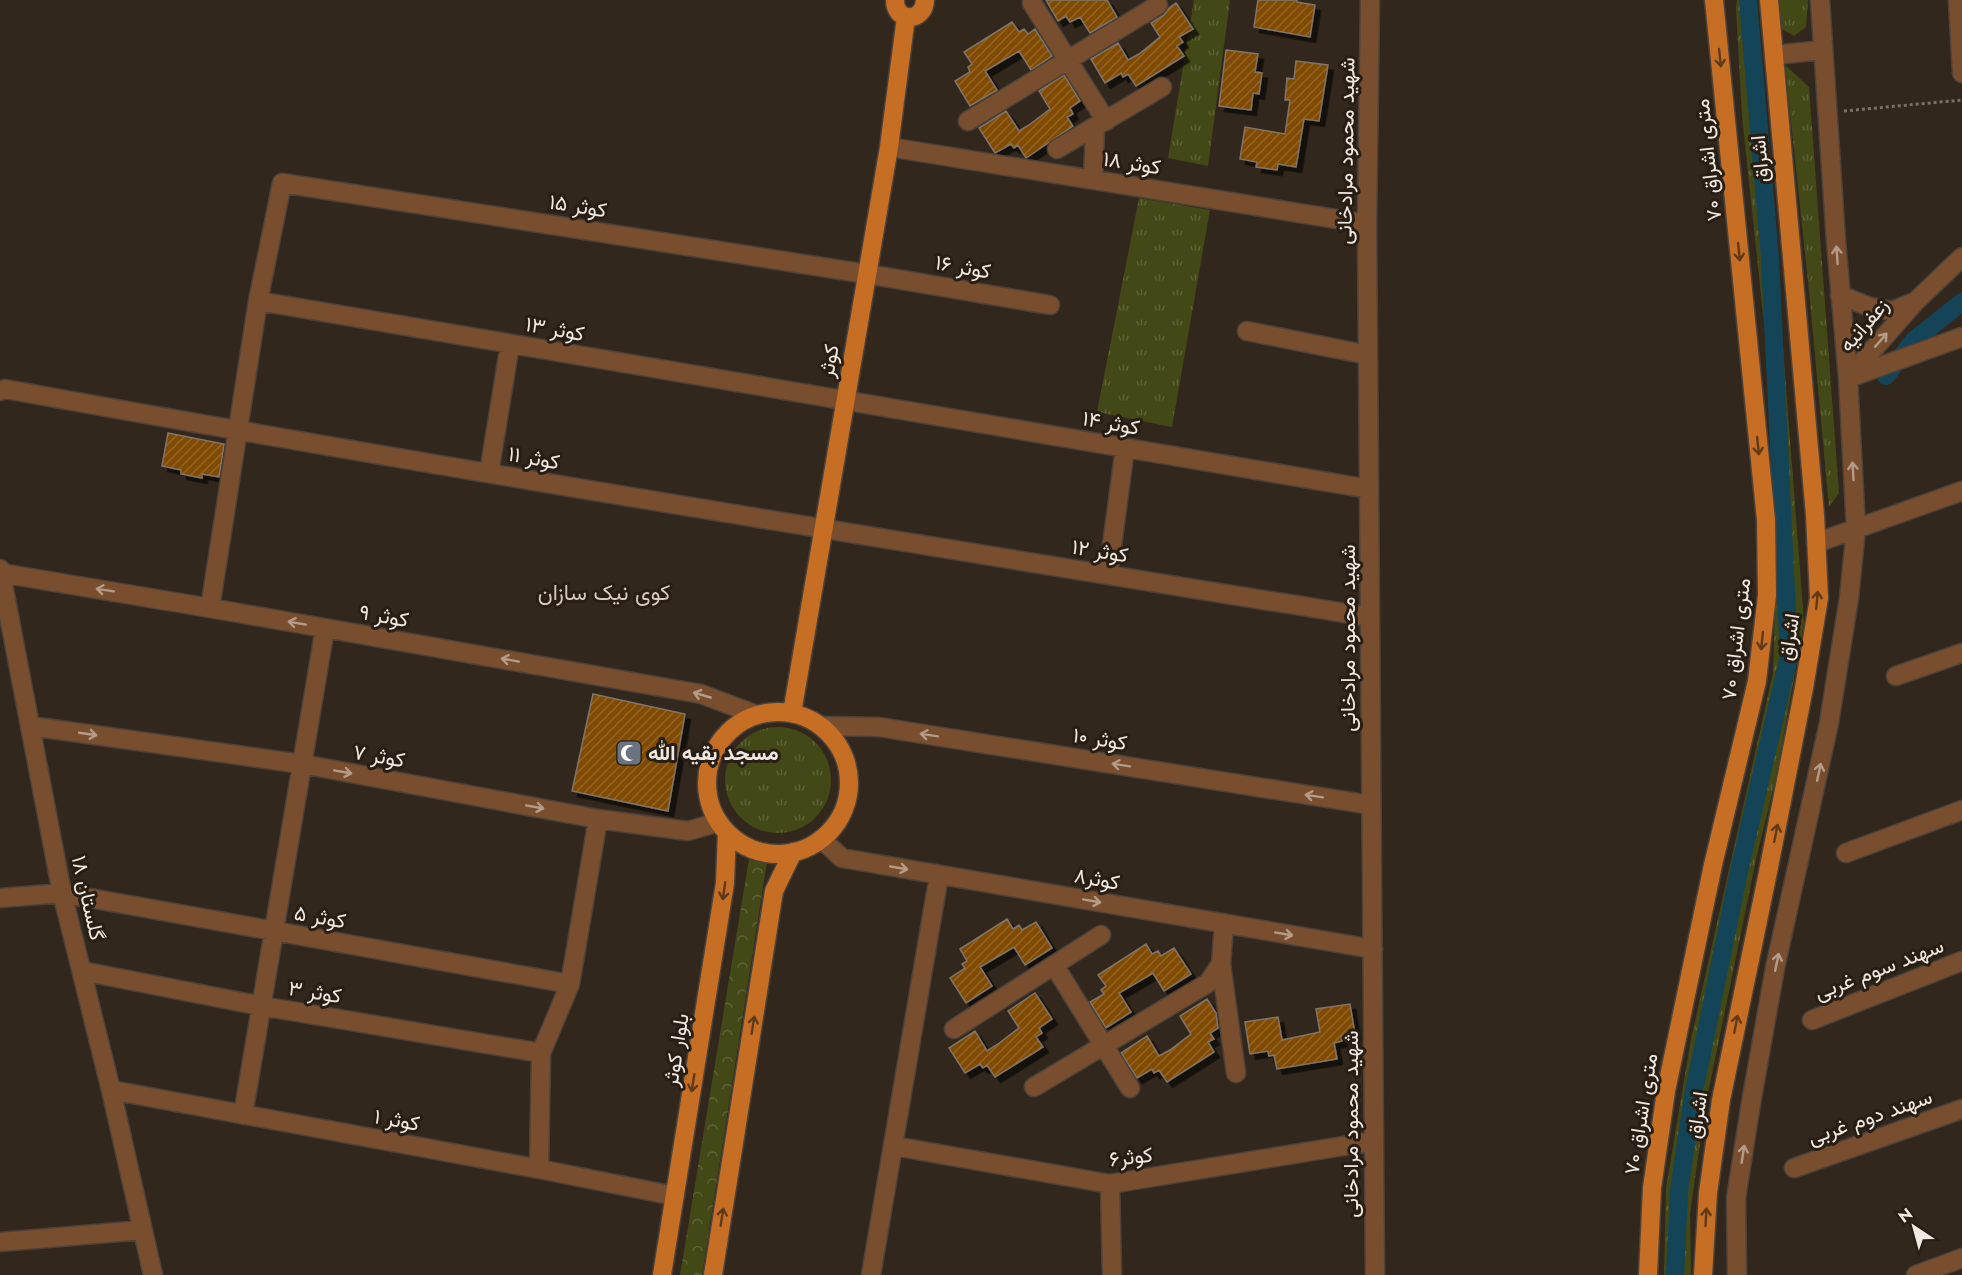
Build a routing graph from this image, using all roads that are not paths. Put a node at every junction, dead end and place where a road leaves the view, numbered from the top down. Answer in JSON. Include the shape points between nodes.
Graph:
{"nodes":[{"id":1,"x":895,"y":0,"type":"edge"},
{"id":2,"x":925,"y":0,"type":"edge"},
{"id":3,"x":1370,"y":0,"type":"edge"},
{"id":4,"x":1714,"y":0,"type":"edge"},
{"id":5,"x":1769,"y":0,"type":"edge"},
{"id":6,"x":1820,"y":0,"type":"edge"},
{"id":7,"x":1958,"y":0,"type":"edge"},
{"id":8,"x":1032,"y":3,"type":"dead end"},
{"id":9,"x":1158,"y":5,"type":"dead end"},
{"id":10,"x":906,"y":17,"type":"junction"},
{"id":11,"x":1823,"y":50,"type":"junction"},
{"id":12,"x":1774,"y":55,"type":"junction"},
{"id":13,"x":1068,"y":59,"type":"junction"},
{"id":14,"x":1962,"y":73,"type":"edge"},
{"id":15,"x":1162,"y":87,"type":"dead end"},
{"id":16,"x":968,"y":121,"type":"dead end"},
{"id":17,"x":1101,"y":124,"type":"junction"},
{"id":18,"x":889,"y":147,"type":"junction"},
{"id":19,"x":1057,"y":149,"type":"dead end"},
{"id":20,"x":1093,"y":180,"type":"junction"},
{"id":21,"x":1367,"y":224,"type":"junction"},
{"id":22,"x":1962,"y":257,"type":"edge"},
{"id":23,"x":867,"y":274,"type":"junction"},
{"id":24,"x":1840,"y":295,"type":"junction"},
{"id":25,"x":258,"y":301,"type":"junction"},
{"id":26,"x":1914,"y":303,"type":"junction"},
{"id":27,"x":1050,"y":305,"type":"dead end"},
{"id":28,"x":1247,"y":332,"type":"dead end"},
{"id":29,"x":1962,"y":337,"type":"edge"},
{"id":30,"x":510,"y":344,"type":"junction"},
{"id":31,"x":1368,"y":355,"type":"junction"},
{"id":32,"x":1848,"y":378,"type":"junction"},
{"id":33,"x":0,"y":391,"type":"edge"},
{"id":34,"x":846,"y":401,"type":"junction"},
{"id":35,"x":237,"y":431,"type":"junction"},
{"id":36,"x":1125,"y":448,"type":"junction"},
{"id":37,"x":489,"y":473,"type":"junction"},
{"id":38,"x":1369,"y":489,"type":"junction"},
{"id":39,"x":1962,"y":491,"type":"edge"},
{"id":40,"x":824,"y":529,"type":"junction"},
{"id":41,"x":1856,"y":529,"type":"junction"},
{"id":42,"x":1816,"y":543,"type":"junction"},
{"id":43,"x":1,"y":571,"type":"edge"},
{"id":44,"x":1108,"y":575,"type":"junction"},
{"id":45,"x":210,"y":608,"type":"junction"},
{"id":46,"x":1370,"y":617,"type":"junction"},
{"id":47,"x":325,"y":628,"type":"junction"},
{"id":48,"x":1962,"y":653,"type":"edge"},
{"id":49,"x":1896,"y":676,"type":"dead end"},
{"id":50,"x":792,"y":713,"type":"junction"},
{"id":51,"x":757,"y":715,"type":"junction"},
{"id":52,"x":30,"y":726,"type":"junction"},
{"id":53,"x":822,"y":726,"type":"junction"},
{"id":54,"x":302,"y":764,"type":"junction"},
{"id":55,"x":1371,"y":805,"type":"junction"},
{"id":56,"x":1962,"y":810,"type":"edge"},
{"id":57,"x":598,"y":819,"type":"junction"},
{"id":58,"x":723,"y":827,"type":"junction"},
{"id":59,"x":821,"y":839,"type":"junction"},
{"id":60,"x":793,"y":852,"type":"junction"},
{"id":61,"x":1846,"y":853,"type":"dead end"},
{"id":62,"x":939,"y":875,"type":"junction"},
{"id":63,"x":62,"y":893,"type":"junction"},
{"id":64,"x":0,"y":898,"type":"edge"},
{"id":65,"x":1224,"y":923,"type":"junction"},
{"id":66,"x":274,"y":932,"type":"junction"},
{"id":67,"x":1101,"y":935,"type":"dead end"},
{"id":68,"x":1373,"y":949,"type":"junction"},
{"id":69,"x":1962,"y":961,"type":"edge"},
{"id":70,"x":1221,"y":964,"type":"junction"},
{"id":71,"x":1054,"y":965,"type":"junction"},
{"id":72,"x":82,"y":971,"type":"junction"},
{"id":73,"x":570,"y":984,"type":"junction"},
{"id":74,"x":261,"y":1006,"type":"junction"},
{"id":75,"x":1812,"y":1020,"type":"dead end"},
{"id":76,"x":954,"y":1029,"type":"dead end"},
{"id":77,"x":1103,"y":1046,"type":"junction"},
{"id":78,"x":540,"y":1053,"type":"junction"},
{"id":79,"x":1236,"y":1073,"type":"dead end"},
{"id":80,"x":1034,"y":1087,"type":"dead end"},
{"id":81,"x":1130,"y":1088,"type":"dead end"},
{"id":82,"x":111,"y":1090,"type":"junction"},
{"id":83,"x":1962,"y":1109,"type":"edge"},
{"id":84,"x":243,"y":1115,"type":"junction"},
{"id":85,"x":1374,"y":1141,"type":"junction"},
{"id":86,"x":894,"y":1146,"type":"junction"},
{"id":87,"x":1794,"y":1168,"type":"dead end"},
{"id":88,"x":539,"y":1169,"type":"junction"},
{"id":89,"x":1110,"y":1184,"type":"junction"},
{"id":90,"x":675,"y":1196,"type":"junction"},
{"id":91,"x":142,"y":1230,"type":"junction"},
{"id":92,"x":0,"y":1242,"type":"edge"},
{"id":93,"x":1962,"y":1258,"type":"edge"},
{"id":94,"x":153,"y":1275,"type":"edge"},
{"id":95,"x":663,"y":1275,"type":"edge"},
{"id":96,"x":713,"y":1275,"type":"edge"},
{"id":97,"x":871,"y":1275,"type":"edge"},
{"id":98,"x":1112,"y":1275,"type":"edge"},
{"id":99,"x":1373,"y":1275,"type":"edge"},
{"id":100,"x":1648,"y":1275,"type":"edge"},
{"id":101,"x":1704,"y":1275,"type":"edge"},
{"id":102,"x":1737,"y":1275,"type":"edge"},
{"id":103,"x":1916,"y":1275,"type":"edge"}],
"edges":[{"from":1,"to":10,"type":"main road","via":[[896,8]]},
{"from":2,"to":10,"type":"main road","via":[[918,15]]},
{"from":3,"to":21,"type":"street","name":"شهید محمود مرادخانی"},
{"from":4,"to":100,"type":"main road","name":"۷۰ متری اشراق","one_way":true,"via":[[1766,520],[1767,595],[1757,681],[1713,865],[1666,1091],[1652,1188]]},
{"from":5,"to":12,"type":"main road","name":"اشراق"},
{"from":6,"to":11,"type":"street"},
{"from":7,"to":14,"type":"street"},
{"from":8,"to":13,"type":"street"},
{"from":9,"to":13,"type":"street"},
{"from":10,"to":18,"type":"main road","name":"کوثر"},
{"from":11,"to":12,"type":"street"},
{"from":24,"to":11,"type":"street","one_way":true},
{"from":12,"to":42,"type":"main road","name":"اشراق"},
{"from":13,"to":16,"type":"street"},
{"from":13,"to":17,"type":"street"},
{"from":15,"to":17,"type":"street"},
{"from":17,"to":19,"type":"street"},
{"from":17,"to":20,"type":"street"},
{"from":18,"to":20,"type":"street","name":"کوثر ۱۸"},
{"from":18,"to":23,"type":"main road","name":"کوثر"},
{"from":20,"to":21,"type":"street","name":"کوثر ۱۸"},
{"from":21,"to":31,"type":"street","name":"شهید محمود مرادخانی"},
{"from":22,"to":26,"type":"street","name":"زعفرانیه"},
{"from":23,"to":25,"type":"street","name":"۱۵ کوثر","via":[[282,183]]},
{"from":23,"to":27,"type":"street","name":"کوثر ۱۶"},
{"from":23,"to":34,"type":"main road","name":"کوثر"},
{"from":24,"to":26,"type":"street","name":"زعفرانیه","via":[[1892,311]]},
{"from":24,"to":32,"type":"street"},
{"from":25,"to":30,"type":"street","name":"کوثر ۱۳"},
{"from":25,"to":35,"type":"street"},
{"from":32,"to":26,"type":"street","name":"زعفرانیه","one_way":true},
{"from":28,"to":31,"type":"street"},
{"from":29,"to":32,"type":"street"},
{"from":30,"to":34,"type":"street","name":"کوثر ۱۳"},
{"from":30,"to":37,"type":"street"},
{"from":31,"to":38,"type":"street","name":"شهید محمود مرادخانی"},
{"from":41,"to":32,"type":"street","one_way":true},
{"from":33,"to":35,"type":"street","name":"کوثر ۱۱"},
{"from":34,"to":36,"type":"street","name":"کوثر ۱۴"},
{"from":34,"to":40,"type":"main road","name":"کوثر"},
{"from":35,"to":37,"type":"street","name":"کوثر ۱۱"},
{"from":35,"to":45,"type":"street"},
{"from":36,"to":38,"type":"street","name":"کوثر ۱۴"},
{"from":36,"to":44,"type":"street"},
{"from":37,"to":40,"type":"street","name":"کوثر ۱۱"},
{"from":38,"to":46,"type":"street","name":"شهید محمود مرادخانی"},
{"from":39,"to":41,"type":"street"},
{"from":40,"to":44,"type":"street","name":"کوثر ۱۲"},
{"from":40,"to":50,"type":"main road","name":"کوثر"},
{"from":41,"to":42,"type":"street"},
{"from":102,"to":41,"type":"street","one_way":true,"via":[[1736,1198],[1751,1103],[1775,968],[1829,723]]},
{"from":101,"to":42,"type":"main road","name":"اشراق","one_way":true,"via":[[1708,1193],[1721,1100],[1819,598]]},
{"from":45,"to":43,"type":"street","name":"کوثر ۹","one_way":true},
{"from":43,"to":52,"type":"street","name":"گلستان ۱۸"},
{"from":44,"to":46,"type":"street","name":"کوثر ۱۲"},
{"from":47,"to":45,"type":"street","name":"کوثر ۹","one_way":true},
{"from":46,"to":55,"type":"street","name":"شهید محمود مرادخانی"},
{"from":51,"to":47,"type":"street","name":"کوثر ۹","one_way":true,"via":[[701,694]]},
{"from":47,"to":54,"type":"street"},
{"from":48,"to":49,"type":"street"},
{"from":50,"to":51,"type":"main road"},
{"from":50,"to":53,"type":"main road"},
{"from":51,"to":58,"type":"main road","via":[[725,735],[708,768],[710,806]]},
{"from":52,"to":54,"type":"street","name":"کوثر ۷","one_way":true},
{"from":52,"to":63,"type":"street","name":"گلستان ۱۸"},
{"from":55,"to":53,"type":"street","name":"کوثر ۱۰","one_way":true,"via":[[879,727]]},
{"from":53,"to":59,"type":"main road","via":[[844,756],[849,792],[844,810]]},
{"from":54,"to":57,"type":"street","name":"کوثر ۷","one_way":true},
{"from":54,"to":66,"type":"street"},
{"from":55,"to":68,"type":"street","name":"شهید محمود مرادخانی"},
{"from":56,"to":61,"type":"street"},
{"from":57,"to":58,"type":"street","name":"کوثر ۷","via":[[688,831]]},
{"from":57,"to":73,"type":"street"},
{"from":58,"to":60,"type":"main road","via":[[741,844],[757,851]]},
{"from":58,"to":90,"type":"main road","name":"بلوار کوثر","one_way":true,"via":[[725,883]]},
{"from":59,"to":60,"type":"main road"},
{"from":59,"to":62,"type":"street","name":"کوثر۸","one_way":true,"via":[[842,858]]},
{"from":96,"to":60,"type":"main road","one_way":true,"via":[[774,891]]},
{"from":62,"to":65,"type":"street","name":"کوثر۸","one_way":true},
{"from":62,"to":86,"type":"street"},
{"from":63,"to":64,"type":"street","name":"کوثر ۵"},
{"from":63,"to":66,"type":"street","name":"کوثر ۵"},
{"from":63,"to":72,"type":"street","name":"گلستان ۱۸"},
{"from":65,"to":68,"type":"street","name":"کوثر۸","one_way":true},
{"from":65,"to":70,"type":"street"},
{"from":66,"to":73,"type":"street","name":"کوثر ۵"},
{"from":66,"to":74,"type":"street"},
{"from":67,"to":71,"type":"street"},
{"from":68,"to":85,"type":"street","name":"شهید محمود مرادخانی"},
{"from":69,"to":75,"type":"street","name":"سهند سوم غربی"},
{"from":70,"to":77,"type":"street","via":[[1208,983]]},
{"from":70,"to":79,"type":"street"},
{"from":71,"to":76,"type":"street"},
{"from":71,"to":77,"type":"street"},
{"from":72,"to":74,"type":"street","name":"کوثر ۳"},
{"from":72,"to":82,"type":"street","name":"گلستان ۱۸"},
{"from":73,"to":78,"type":"street"},
{"from":74,"to":78,"type":"street","name":"کوثر ۳"},
{"from":74,"to":84,"type":"street"},
{"from":77,"to":80,"type":"street"},
{"from":77,"to":81,"type":"street"},
{"from":78,"to":88,"type":"street"},
{"from":82,"to":84,"type":"street","name":"کوثر ۱"},
{"from":82,"to":91,"type":"street","name":"گلستان ۱۸"},
{"from":83,"to":87,"type":"street","name":"سهند دوم غربی"},
{"from":84,"to":88,"type":"street","name":"کوثر ۱"},
{"from":85,"to":89,"type":"street","name":"کوثر۶"},
{"from":85,"to":99,"type":"street","name":"شهید محمود مرادخانی"},
{"from":86,"to":89,"type":"street","name":"کوثر۶"},
{"from":86,"to":97,"type":"street"},
{"from":88,"to":90,"type":"street","name":"کوثر ۱"},
{"from":89,"to":98,"type":"street"},
{"from":90,"to":95,"type":"main road","name":"بلوار کوثر"},
{"from":91,"to":92,"type":"street"},
{"from":91,"to":94,"type":"street","name":"گلستان ۱۸"},
{"from":93,"to":103,"type":"street"}]}
